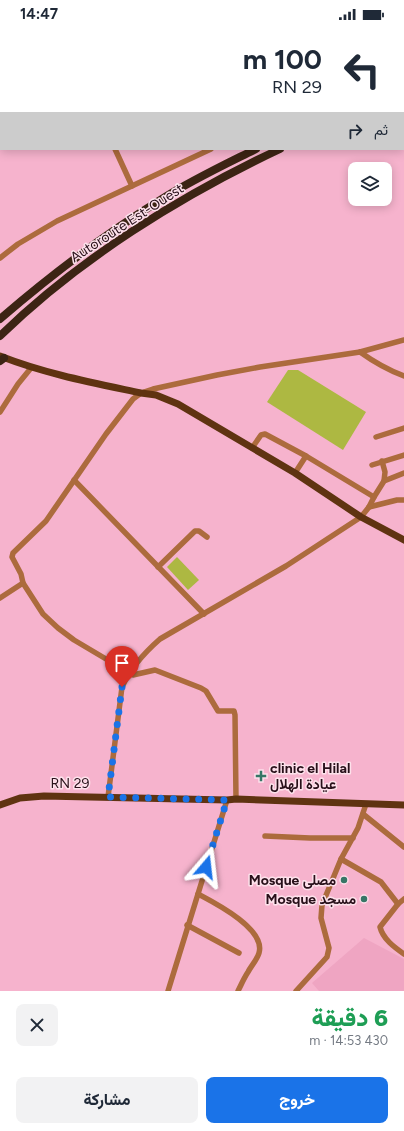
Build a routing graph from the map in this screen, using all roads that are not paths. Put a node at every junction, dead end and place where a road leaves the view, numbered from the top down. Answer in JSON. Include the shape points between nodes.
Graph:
{"nodes":[{"id":1,"x":115,"y":150,"type":"edge"},
{"id":2,"x":209,"y":150,"type":"edge"},
{"id":3,"x":254,"y":150,"type":"edge"},
{"id":4,"x":278,"y":150,"type":"edge"},
{"id":5,"x":132,"y":186,"type":"junction"},
{"id":6,"x":0,"y":258,"type":"edge"},
{"id":7,"x":0,"y":318,"type":"edge"},
{"id":8,"x":0,"y":336,"type":"edge"},
{"id":9,"x":404,"y":340,"type":"edge"},
{"id":10,"x":360,"y":352,"type":"junction"},
{"id":11,"x":1,"y":358,"type":"edge"},
{"id":12,"x":31,"y":368,"type":"junction"},
{"id":13,"x":404,"y":376,"type":"edge"},
{"id":14,"x":141,"y":393,"type":"junction"},
{"id":15,"x":0,"y":412,"type":"edge"},
{"id":16,"x":404,"y":428,"type":"edge"},
{"id":17,"x":376,"y":437,"type":"dead end"},
{"id":18,"x":252,"y":448,"type":"junction"},
{"id":19,"x":404,"y":455,"type":"edge"},
{"id":20,"x":306,"y":456,"type":"junction"},
{"id":21,"x":382,"y":461,"type":"junction"},
{"id":22,"x":372,"y":465,"type":"dead end"},
{"id":23,"x":295,"y":473,"type":"junction"},
{"id":24,"x":404,"y":473,"type":"edge"},
{"id":25,"x":74,"y":480,"type":"junction"},
{"id":26,"x":384,"y":480,"type":"junction"},
{"id":27,"x":374,"y":497,"type":"junction"},
{"id":28,"x":404,"y":500,"type":"edge"},
{"id":29,"x":369,"y":507,"type":"junction"},
{"id":30,"x":362,"y":517,"type":"junction"},
{"id":31,"x":207,"y":537,"type":"dead end"},
{"id":32,"x":404,"y":540,"type":"edge"},
{"id":33,"x":158,"y":567,"type":"junction"},
{"id":34,"x":23,"y":583,"type":"junction"},
{"id":35,"x":0,"y":598,"type":"edge"},
{"id":36,"x":204,"y":614,"type":"junction"},
{"id":37,"x":129,"y":673,"type":"junction"},
{"id":38,"x":108,"y":797,"type":"junction"},
{"id":39,"x":236,"y":799,"type":"junction"},
{"id":40,"x":227,"y":800,"type":"junction"},
{"id":41,"x":0,"y":804,"type":"edge"},
{"id":42,"x":366,"y":804,"type":"junction"},
{"id":43,"x":404,"y":805,"type":"edge"},
{"id":44,"x":363,"y":814,"type":"junction"},
{"id":45,"x":265,"y":836,"type":"dead end"},
{"id":46,"x":353,"y":838,"type":"junction"},
{"id":47,"x":404,"y":847,"type":"edge"},
{"id":48,"x":341,"y":859,"type":"junction"},
{"id":49,"x":198,"y":894,"type":"junction"},
{"id":50,"x":404,"y":899,"type":"edge"},
{"id":51,"x":398,"y":904,"type":"junction"},
{"id":52,"x":187,"y":925,"type":"junction"},
{"id":53,"x":239,"y":952,"type":"dead end"},
{"id":54,"x":404,"y":954,"type":"edge"},
{"id":55,"x":168,"y":991,"type":"edge"},
{"id":56,"x":238,"y":991,"type":"edge"},
{"id":57,"x":296,"y":991,"type":"edge"}],
"edges":[{"from":1,"to":5,"type":"street"},
{"from":2,"to":5,"type":"street"},
{"from":3,"to":7,"type":"highway","name":"Autoroute Est-Ouest","via":[[191,182],[129,220]]},
{"from":4,"to":8,"type":"highway","name":"Autoroute Est-Ouest","via":[[187,197],[150,220],[43,297]]},
{"from":5,"to":6,"type":"street","via":[[57,222],[18,244]]},
{"from":9,"to":10,"type":"street"},
{"from":10,"to":13,"type":"street"},
{"from":10,"to":14,"type":"street","via":[[217,375]]},
{"from":11,"to":12,"type":"main road"},
{"from":12,"to":14,"type":"main road"},
{"from":12,"to":15,"type":"street"},
{"from":14,"to":18,"type":"main road","via":[[156,395],[178,404]]},
{"from":14,"to":25,"type":"street","via":[[133,399],[106,434]]},
{"from":16,"to":17,"type":"street"},
{"from":18,"to":20,"type":"street","via":[[265,434]]},
{"from":18,"to":23,"type":"main road"},
{"from":19,"to":21,"type":"street"},
{"from":20,"to":23,"type":"street"},
{"from":20,"to":27,"type":"street"},
{"from":21,"to":22,"type":"street"},
{"from":21,"to":26,"type":"street"},
{"from":23,"to":30,"type":"main road"},
{"from":24,"to":26,"type":"street"},
{"from":25,"to":33,"type":"street"},
{"from":25,"to":34,"type":"street","via":[[46,521],[13,553]]},
{"from":26,"to":27,"type":"street"},
{"from":27,"to":29,"type":"street"},
{"from":28,"to":29,"type":"street"},
{"from":29,"to":30,"type":"street"},
{"from":30,"to":32,"type":"main road"},
{"from":30,"to":36,"type":"street"},
{"from":31,"to":33,"type":"street","via":[[195,531]]},
{"from":33,"to":36,"type":"street"},
{"from":34,"to":35,"type":"street"},
{"from":34,"to":37,"type":"street","via":[[43,614],[58,628]]},
{"from":36,"to":37,"type":"street","via":[[160,639]]},
{"from":37,"to":38,"type":"street","via":[[122,687]]},
{"from":37,"to":39,"type":"street","via":[[136,675],[151,670],[160,671],[204,689],[218,712],[234,711]]},
{"from":38,"to":40,"type":"main road","name":"RN 29","number":"RN 29"},
{"from":38,"to":41,"type":"main road","name":"RN 29","number":"RN 29","via":[[44,796],[20,798]]},
{"from":39,"to":40,"type":"main road","name":"RN 29","number":"RN 29"},
{"from":39,"to":42,"type":"main road","name":"RN 29","number":"RN 29"},
{"from":40,"to":49,"type":"street"},
{"from":42,"to":43,"type":"main road","name":"RN 29","number":"RN 29"},
{"from":42,"to":44,"type":"street"},
{"from":44,"to":46,"type":"street"},
{"from":44,"to":47,"type":"street"},
{"from":45,"to":46,"type":"street"},
{"from":46,"to":48,"type":"street"},
{"from":48,"to":51,"type":"street","via":[[381,882]]},
{"from":48,"to":57,"type":"street","via":[[322,905],[321,918],[329,953]]},
{"from":49,"to":52,"type":"street"},
{"from":49,"to":56,"type":"street","via":[[236,916],[257,939],[259,953]]},
{"from":50,"to":51,"type":"street"},
{"from":51,"to":54,"type":"street","via":[[380,927],[387,940]]},
{"from":52,"to":53,"type":"street"},
{"from":52,"to":55,"type":"street"}]}
